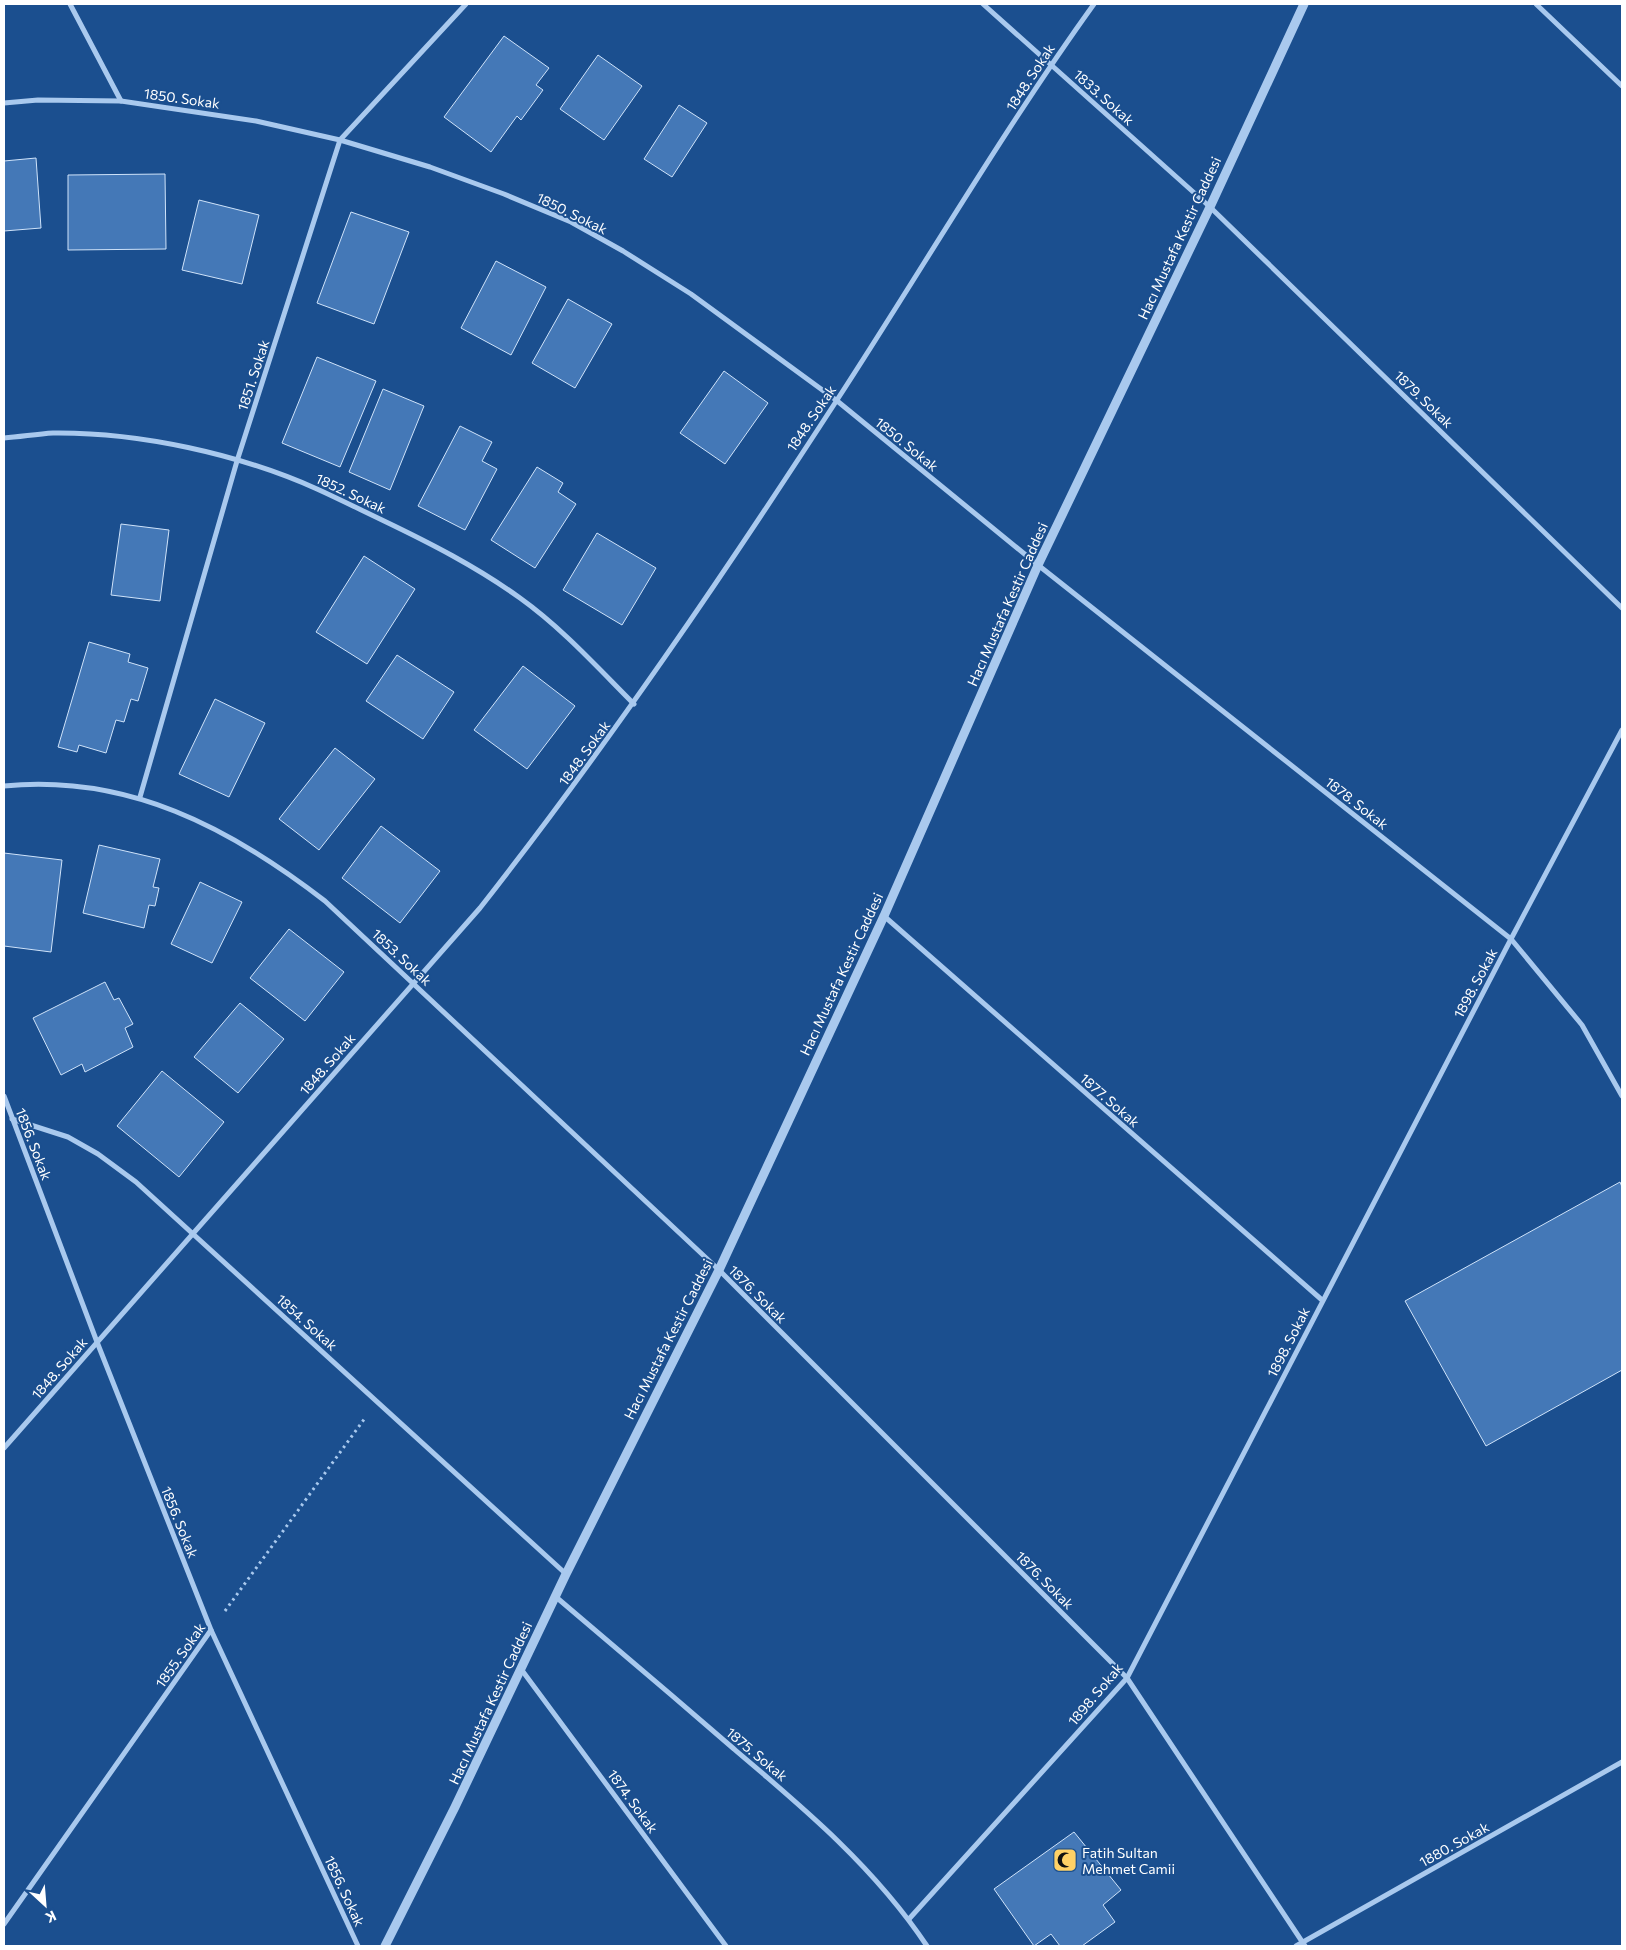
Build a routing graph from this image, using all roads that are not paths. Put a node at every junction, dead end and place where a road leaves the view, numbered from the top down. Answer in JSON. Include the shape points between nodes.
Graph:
{"nodes":[{"id":1,"x":70,"y":4,"type":"edge"},
{"id":2,"x":466,"y":4,"type":"edge"},
{"id":3,"x":983,"y":4,"type":"edge"},
{"id":4,"x":1094,"y":4,"type":"edge"},
{"id":5,"x":1304,"y":4,"type":"edge"},
{"id":6,"x":1536,"y":4,"type":"edge"},
{"id":7,"x":1050,"y":65,"type":"junction"},
{"id":8,"x":1622,"y":86,"type":"edge"},
{"id":9,"x":121,"y":101,"type":"junction"},
{"id":10,"x":4,"y":103,"type":"edge"},
{"id":11,"x":340,"y":140,"type":"junction"},
{"id":12,"x":1210,"y":207,"type":"junction"},
{"id":13,"x":836,"y":400,"type":"junction"},
{"id":14,"x":4,"y":438,"type":"edge"},
{"id":15,"x":237,"y":460,"type":"junction"},
{"id":16,"x":1038,"y":565,"type":"junction"},
{"id":17,"x":1622,"y":608,"type":"edge"},
{"id":18,"x":634,"y":704,"type":"junction"},
{"id":19,"x":1622,"y":730,"type":"edge"},
{"id":20,"x":4,"y":786,"type":"edge"},
{"id":21,"x":140,"y":797,"type":"junction"},
{"id":22,"x":884,"y":916,"type":"junction"},
{"id":23,"x":1511,"y":939,"type":"junction"},
{"id":24,"x":414,"y":983,"type":"junction"},
{"id":25,"x":4,"y":1096,"type":"edge"},
{"id":26,"x":1622,"y":1096,"type":"edge"},
{"id":27,"x":12,"y":1119,"type":"junction"},
{"id":28,"x":193,"y":1233,"type":"junction"},
{"id":29,"x":718,"y":1270,"type":"junction"},
{"id":30,"x":1322,"y":1300,"type":"junction"},
{"id":31,"x":97,"y":1342,"type":"junction"},
{"id":32,"x":4,"y":1448,"type":"edge"},
{"id":33,"x":566,"y":1574,"type":"junction"},
{"id":34,"x":556,"y":1597,"type":"junction"},
{"id":35,"x":211,"y":1630,"type":"junction"},
{"id":36,"x":521,"y":1669,"type":"junction"},
{"id":37,"x":1127,"y":1678,"type":"junction"},
{"id":38,"x":1622,"y":1762,"type":"edge"},
{"id":39,"x":909,"y":1919,"type":"junction"},
{"id":40,"x":4,"y":1924,"type":"edge"},
{"id":41,"x":1304,"y":1944,"type":"edge"},
{"id":42,"x":358,"y":1946,"type":"edge"},
{"id":43,"x":385,"y":1946,"type":"edge"},
{"id":44,"x":726,"y":1946,"type":"edge"},
{"id":45,"x":927,"y":1946,"type":"edge"},
{"id":46,"x":1296,"y":1946,"type":"edge"}],
"edges":[{"from":1,"to":9,"type":"street"},
{"from":2,"to":11,"type":"street","name":"1851. Sokak"},
{"from":3,"to":7,"type":"street","name":"1833. Sokak"},
{"from":4,"to":7,"type":"street","name":"1848. Sokak"},
{"from":5,"to":12,"type":"street","name":"Hacı Mustafa Kestir Caddesi"},
{"from":6,"to":8,"type":"street"},
{"from":7,"to":12,"type":"street","name":"1833. Sokak"},
{"from":7,"to":13,"type":"street","name":"1848. Sokak"},
{"from":9,"to":10,"type":"street","name":"1850. Sokak"},
{"from":9,"to":11,"type":"street","name":"1850. Sokak","via":[[256,121]]},
{"from":11,"to":13,"type":"street","name":"1850. Sokak","via":[[430,166],[571,222],[692,294]]},
{"from":11,"to":15,"type":"street","name":"1851. Sokak"},
{"from":12,"to":16,"type":"street","name":"Hacı Mustafa Kestir Caddesi"},
{"from":12,"to":17,"type":"street","name":"1879. Sokak"},
{"from":13,"to":16,"type":"street","name":"1850. Sokak"},
{"from":13,"to":18,"type":"street","name":"1848. Sokak"},
{"from":14,"to":15,"type":"street","name":"1852. Sokak","via":[[52,434],[108,435]]},
{"from":15,"to":18,"type":"street","name":"1852. Sokak","via":[[316,488],[478,570],[522,599],[566,636]]},
{"from":15,"to":21,"type":"street","name":"1851. Sokak"},
{"from":16,"to":22,"type":"street","name":"Hacı Mustafa Kestir Caddesi"},
{"from":16,"to":23,"type":"street","name":"1878. Sokak"},
{"from":18,"to":24,"type":"street","name":"1848. Sokak","via":[[480,908]]},
{"from":19,"to":23,"type":"street","name":"1898. Sokak"},
{"from":20,"to":21,"type":"street","name":"1853. Sokak","via":[[54,784]]},
{"from":21,"to":24,"type":"street","name":"1853. Sokak","via":[[196,819],[286,871],[325,901]]},
{"from":22,"to":29,"type":"street","name":"Hacı Mustafa Kestir Caddesi"},
{"from":22,"to":30,"type":"street","name":"1877. Sokak"},
{"from":23,"to":26,"type":"street","name":"1878. Sokak","via":[[1582,1025]]},
{"from":23,"to":30,"type":"street","name":"1898. Sokak"},
{"from":24,"to":28,"type":"street","name":"1848. Sokak"},
{"from":24,"to":29,"type":"street","name":"1853. Sokak"},
{"from":25,"to":27,"type":"street","name":"1856. Sokak"},
{"from":27,"to":28,"type":"street","name":"1854. Sokak","via":[[68,1138],[98,1154],[136,1182]]},
{"from":27,"to":31,"type":"street","name":"1856. Sokak"},
{"from":28,"to":31,"type":"street","name":"1848. Sokak"},
{"from":28,"to":33,"type":"street","name":"1854. Sokak"},
{"from":29,"to":33,"type":"street","name":"Hacı Mustafa Kestir Caddesi"},
{"from":29,"to":37,"type":"street","name":"1876. Sokak"},
{"from":30,"to":37,"type":"street","name":"1898. Sokak"},
{"from":31,"to":32,"type":"street","name":"1848. Sokak"},
{"from":31,"to":35,"type":"street","name":"1856. Sokak"},
{"from":33,"to":34,"type":"street","name":"Hacı Mustafa Kestir Caddesi"},
{"from":34,"to":36,"type":"street","name":"Hacı Mustafa Kestir Caddesi"},
{"from":34,"to":39,"type":"street","name":"1875. Sokak","via":[[785,1792],[884,1888]]},
{"from":35,"to":40,"type":"street","name":"1855. Sokak"},
{"from":35,"to":42,"type":"street","name":"1856. Sokak"},
{"from":36,"to":43,"type":"street","name":"Hacı Mustafa Kestir Caddesi"},
{"from":36,"to":44,"type":"street","name":"1874. Sokak"},
{"from":37,"to":39,"type":"street","name":"1898. Sokak"},
{"from":37,"to":41,"type":"street","name":"1876. Sokak"},
{"from":38,"to":41,"type":"street","name":"1880. Sokak"},
{"from":39,"to":45,"type":"street","name":"1875. Sokak"},
{"from":41,"to":46,"type":"street","name":"1880. Sokak"}]}
